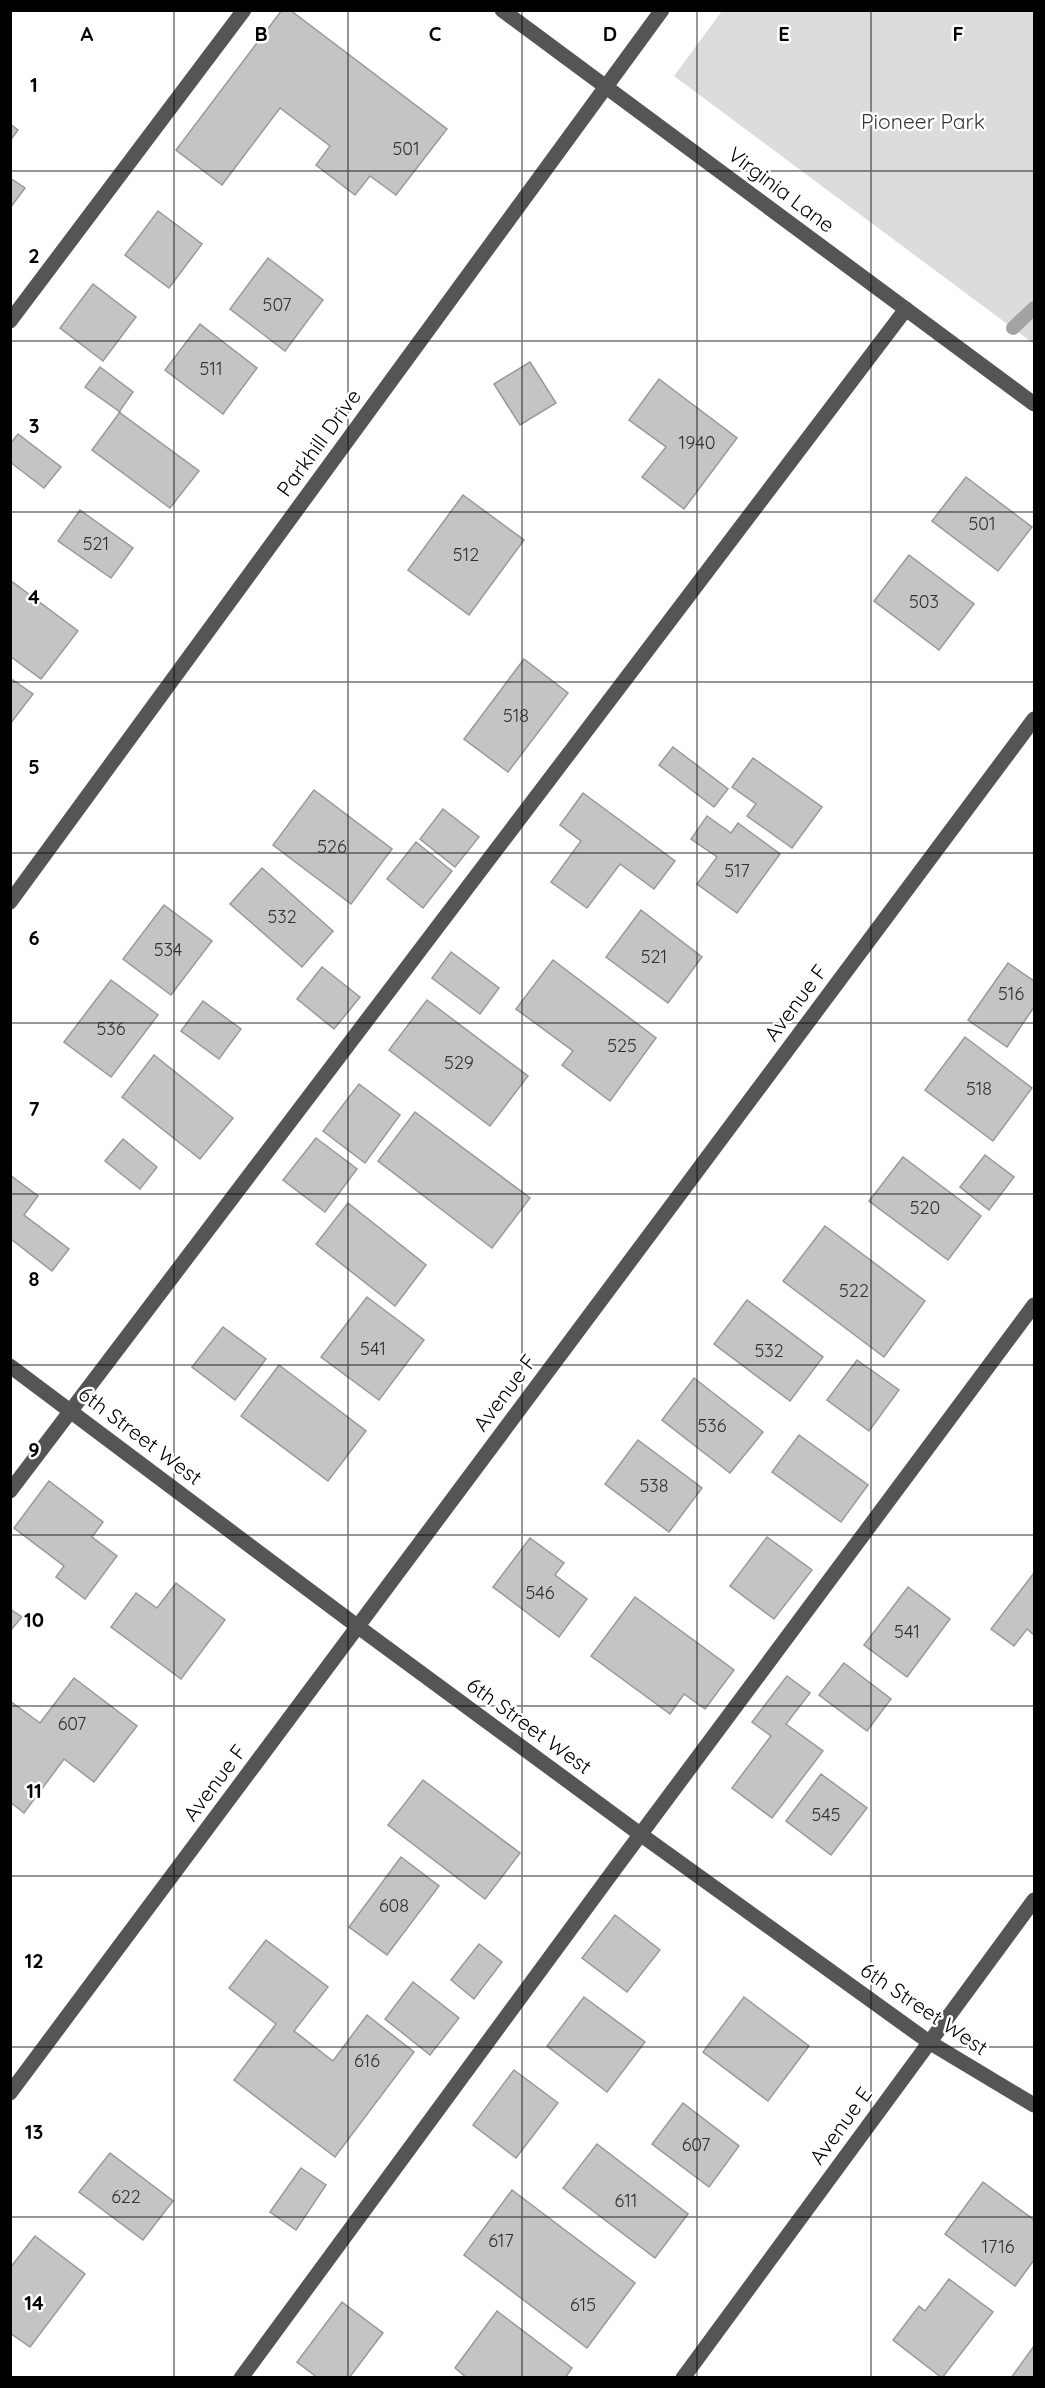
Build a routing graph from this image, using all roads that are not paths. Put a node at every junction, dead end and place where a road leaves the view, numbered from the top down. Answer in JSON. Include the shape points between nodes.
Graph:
{"nodes":[{"id":1,"x":244,"y":10,"type":"edge"},
{"id":2,"x":502,"y":10,"type":"edge"},
{"id":3,"x":662,"y":10,"type":"edge"},
{"id":4,"x":605,"y":87,"type":"junction"},
{"id":5,"x":906,"y":309,"type":"junction"},
{"id":6,"x":10,"y":321,"type":"edge"},
{"id":7,"x":1035,"y":404,"type":"edge"},
{"id":8,"x":1035,"y":719,"type":"edge"},
{"id":9,"x":10,"y":902,"type":"edge"},
{"id":10,"x":1035,"y":1305,"type":"edge"},
{"id":11,"x":10,"y":1366,"type":"edge"},
{"id":12,"x":71,"y":1410,"type":"junction"},
{"id":13,"x":10,"y":1491,"type":"edge"},
{"id":14,"x":357,"y":1626,"type":"junction"},
{"id":15,"x":640,"y":1834,"type":"junction"},
{"id":16,"x":1035,"y":1900,"type":"edge"},
{"id":17,"x":929,"y":2042,"type":"junction"},
{"id":18,"x":10,"y":2093,"type":"edge"},
{"id":19,"x":1035,"y":2105,"type":"edge"},
{"id":20,"x":241,"y":2378,"type":"edge"},
{"id":21,"x":684,"y":2378,"type":"edge"}],
"edges":[{"from":1,"to":6,"type":"street"},
{"from":2,"to":4,"type":"street","name":"Virginia Lane"},
{"from":3,"to":4,"type":"street","name":"Parkhill Drive"},
{"from":4,"to":5,"type":"street","name":"Virginia Lane"},
{"from":4,"to":9,"type":"street","name":"Parkhill Drive"},
{"from":5,"to":7,"type":"street","name":"Virginia Lane"},
{"from":5,"to":12,"type":"street"},
{"from":8,"to":14,"type":"street","name":"Avenue F"},
{"from":10,"to":15,"type":"street"},
{"from":11,"to":12,"type":"street","name":"6th Street West"},
{"from":12,"to":13,"type":"street"},
{"from":12,"to":14,"type":"street","name":"6th Street West"},
{"from":14,"to":15,"type":"street","name":"6th Street West"},
{"from":14,"to":18,"type":"street","name":"Avenue F"},
{"from":15,"to":17,"type":"street","name":"6th Street West"},
{"from":15,"to":20,"type":"street"},
{"from":16,"to":17,"type":"street","name":"Avenue E"},
{"from":17,"to":19,"type":"street","name":"6th Street West"},
{"from":17,"to":21,"type":"street","name":"Avenue E"}]}
